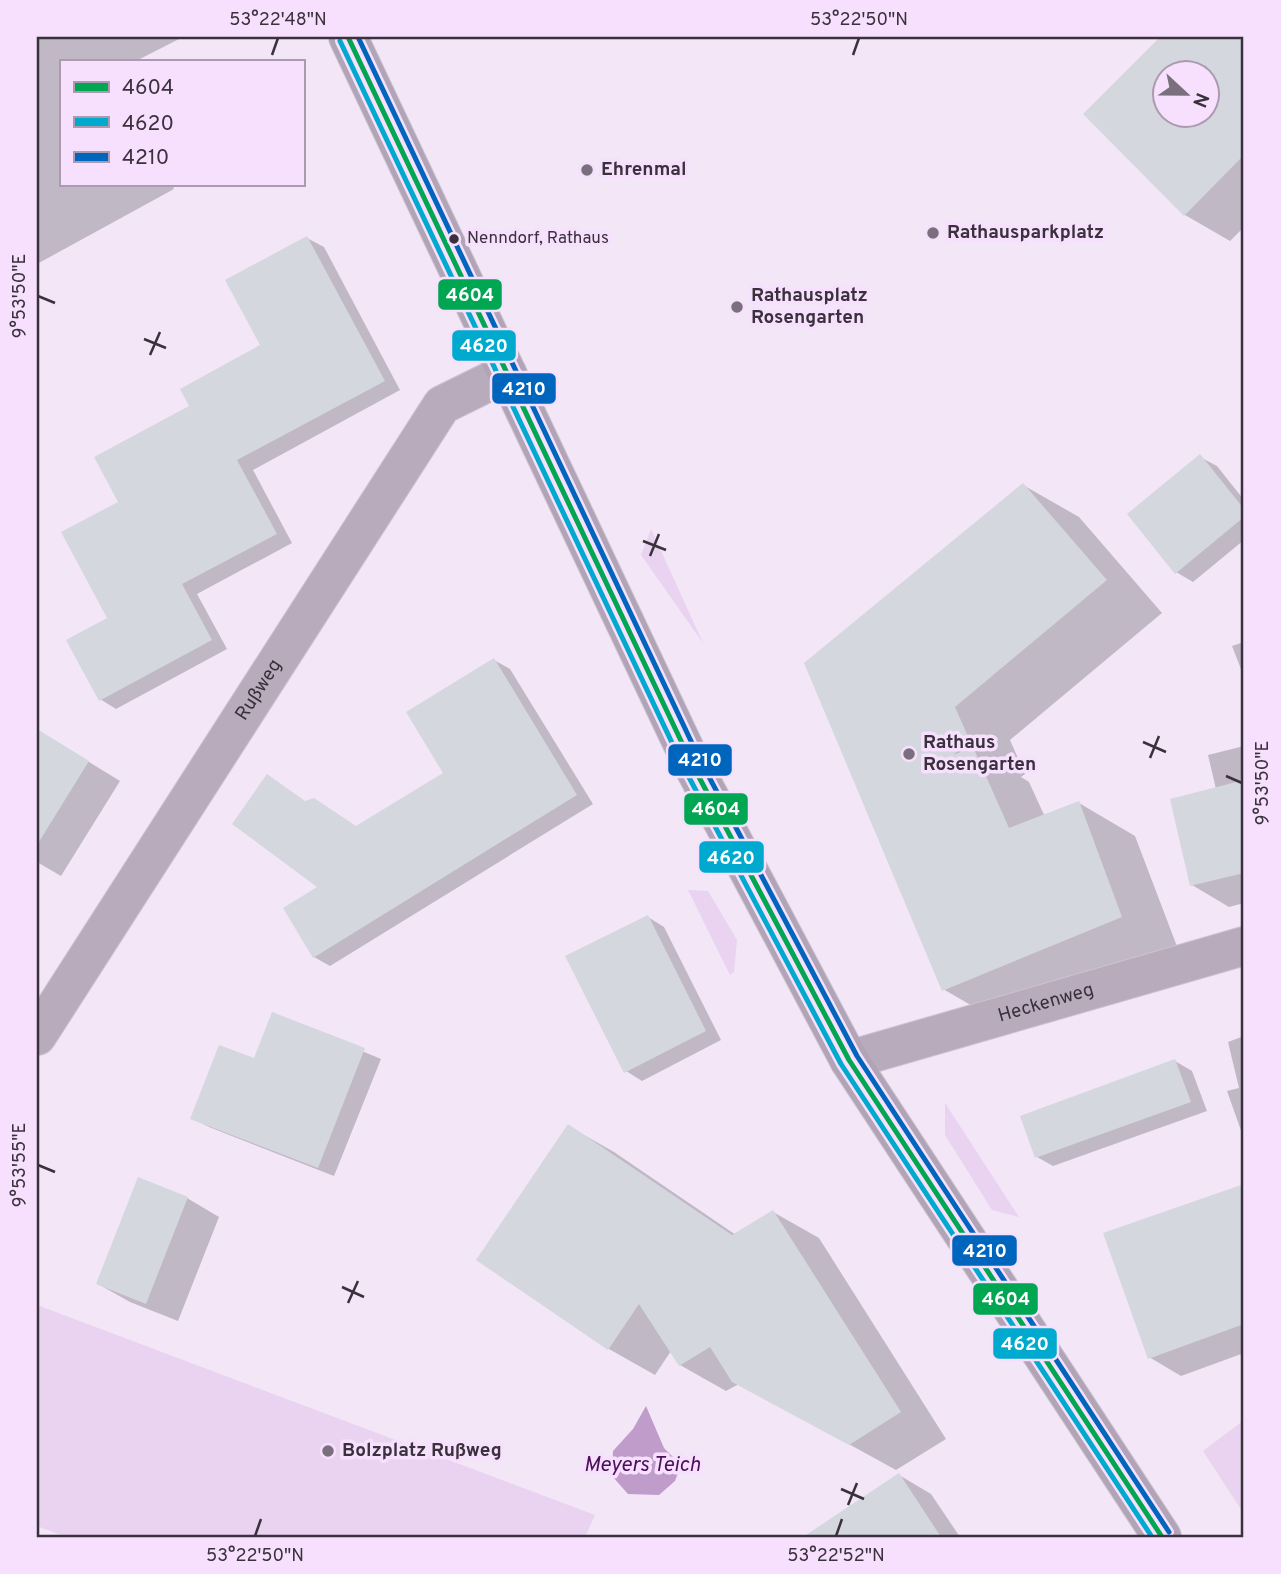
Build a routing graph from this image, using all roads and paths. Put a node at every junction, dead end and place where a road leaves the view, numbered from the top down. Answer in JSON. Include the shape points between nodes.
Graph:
{"nodes":[{"id":1,"x":348,"y":37,"type":"edge"},
{"id":2,"x":507,"y":373,"type":"junction"},
{"id":3,"x":1244,"y":946,"type":"edge"},
{"id":4,"x":37,"y":1036,"type":"edge"},
{"id":5,"x":849,"y":1060,"type":"junction"},
{"id":6,"x":1163,"y":1537,"type":"edge"}],
"edges":[{"from":1,"to":2,"type":"main road"},
{"from":2,"to":4,"type":"street","name":"Rußweg","via":[[442,405]]},
{"from":2,"to":5,"type":"main road","via":[[691,762]]},
{"from":3,"to":5,"type":"street","name":"Heckenweg"},
{"from":5,"to":6,"type":"main road"}]}
